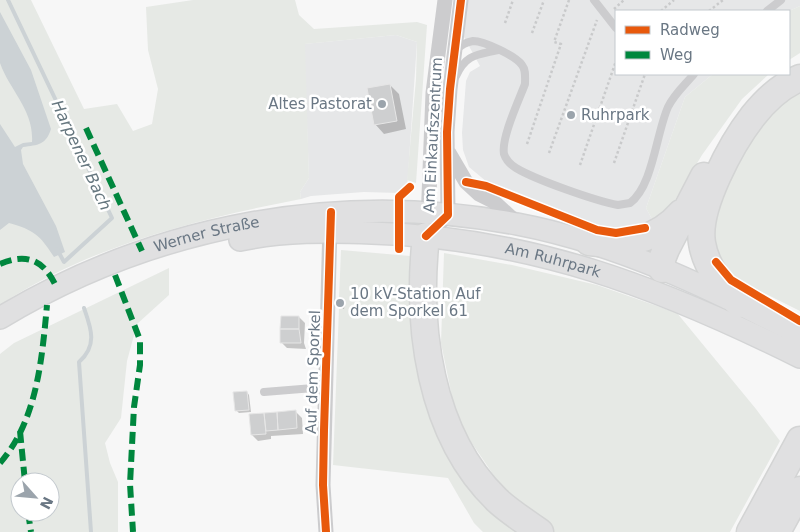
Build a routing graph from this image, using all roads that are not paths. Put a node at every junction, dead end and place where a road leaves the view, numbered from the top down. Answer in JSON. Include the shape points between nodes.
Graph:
{"nodes":[{"id":1,"x":445,"y":0,"type":"edge"},
{"id":2,"x":461,"y":0,"type":"edge"},
{"id":3,"x":594,"y":0,"type":"edge"},
{"id":4,"x":767,"y":0,"type":"edge"},
{"id":5,"x":781,"y":0,"type":"edge"},
{"id":6,"x":770,"y":9,"type":"edge"},
{"id":7,"x":615,"y":27,"type":"edge"},
{"id":8,"x":498,"y":50,"type":"junction"},
{"id":9,"x":453,"y":53,"type":"junction"},
{"id":10,"x":693,"y":75,"type":"edge"},
{"id":11,"x":782,"y":75,"type":"edge"},
{"id":12,"x":800,"y":78,"type":"edge"},
{"id":13,"x":450,"y":89,"type":"junction"},
{"id":14,"x":448,"y":150,"type":"junction"},
{"id":15,"x":690,"y":200,"type":"junction"},
{"id":16,"x":434,"y":221,"type":"junction"},
{"id":17,"x":330,"y":222,"type":"junction"},
{"id":18,"x":518,"y":224,"type":"junction"},
{"id":19,"x":589,"y":242,"type":"junction"},
{"id":20,"x":662,"y":269,"type":"junction"},
{"id":21,"x":677,"y":300,"type":"junction"},
{"id":22,"x":738,"y":304,"type":"junction"},
{"id":23,"x":0,"y":318,"type":"edge"},
{"id":24,"x":0,"y":334,"type":"edge"},
{"id":25,"x":800,"y":335,"type":"edge"},
{"id":26,"x":800,"y":357,"type":"edge"},
{"id":27,"x":326,"y":387,"type":"junction"},
{"id":28,"x":264,"y":392,"type":"dead end"},
{"id":29,"x":800,"y":440,"type":"edge"},
{"id":30,"x":800,"y":490,"type":"edge"},
{"id":31,"x":800,"y":500,"type":"edge"},
{"id":32,"x":326,"y":532,"type":"edge"},
{"id":33,"x":540,"y":532,"type":"edge"},
{"id":34,"x":750,"y":532,"type":"edge"},
{"id":35,"x":777,"y":532,"type":"edge"},
{"id":36,"x":793,"y":532,"type":"edge"}],
"edges":[{"from":1,"to":16,"type":"street","name":"Am Einkaufszentrum","via":[[433,93]]},
{"from":2,"to":9,"type":"street","name":"Am Einkaufszentrum"},
{"from":3,"to":7,"type":"lane"},
{"from":4,"to":6,"type":"lane"},
{"from":5,"to":6,"type":"lane"},
{"from":8,"to":9,"type":"lane","name":"Am Einkaufszentrum","via":[[474,41],[460,46]]},
{"from":8,"to":10,"type":"lane","name":"Am Einkaufszentrum","via":[[514,56],[526,73],[504,143],[504,154],[509,163],[534,176],[618,205],[630,203],[640,192],[667,110],[674,96]]},
{"from":8,"to":13,"type":"lane","name":"Am Einkaufszentrum","via":[[471,56],[461,65]]},
{"from":9,"to":13,"type":"street","name":"Am Einkaufszentrum"},
{"from":11,"to":15,"type":"highway","via":[[748,108]]},
{"from":12,"to":22,"type":"highway","via":[[790,82],[753,117],[727,160],[705,209],[701,229],[708,264]]},
{"from":13,"to":14,"type":"street","name":"Am Einkaufszentrum"},
{"from":14,"to":16,"type":"street","name":"Am Einkaufszentrum"},
{"from":14,"to":18,"type":"street","name":"Am Einkaufszentrum","via":[[466,182]]},
{"from":15,"to":19,"type":"highway","via":[[671,223],[649,236],[618,244]]},
{"from":15,"to":20,"type":"highway","via":[[666,249]]},
{"from":16,"to":17,"type":"main road","name":"Werner Straße"},
{"from":16,"to":18,"type":"main road","name":"Am Ruhrpark"},
{"from":16,"to":21,"type":"main road","name":"Am Ruhrpark","via":[[513,249],[583,266]]},
{"from":16,"to":33,"type":"highway","via":[[423,262],[424,327],[434,387],[455,442],[474,473],[497,501]]},
{"from":17,"to":23,"type":"main road","name":"Werner Straße","via":[[297,216],[204,229],[106,264],[56,286]]},
{"from":17,"to":24,"type":"main road","name":"Werner Straße","via":[[177,254],[93,284],[47,305]]},
{"from":17,"to":27,"type":"street","name":"Auf dem Sporkel"},
{"from":18,"to":19,"type":"main road","name":"Am Ruhrpark"},
{"from":19,"to":20,"type":"main road","name":"Am Ruhrpark"},
{"from":20,"to":21,"type":"main road","via":[[666,284]]},
{"from":20,"to":22,"type":"main road","name":"Am Ruhrpark"},
{"from":21,"to":26,"type":"main road","name":"Am Ruhrpark"},
{"from":22,"to":25,"type":"main road","name":"Am Ruhrpark"},
{"from":27,"to":28,"type":"lane"},
{"from":27,"to":32,"type":"street","name":"Auf dem Sporkel","via":[[323,485]]},
{"from":29,"to":34,"type":"highway"},
{"from":30,"to":35,"type":"highway"},
{"from":31,"to":36,"type":"highway"}]}
